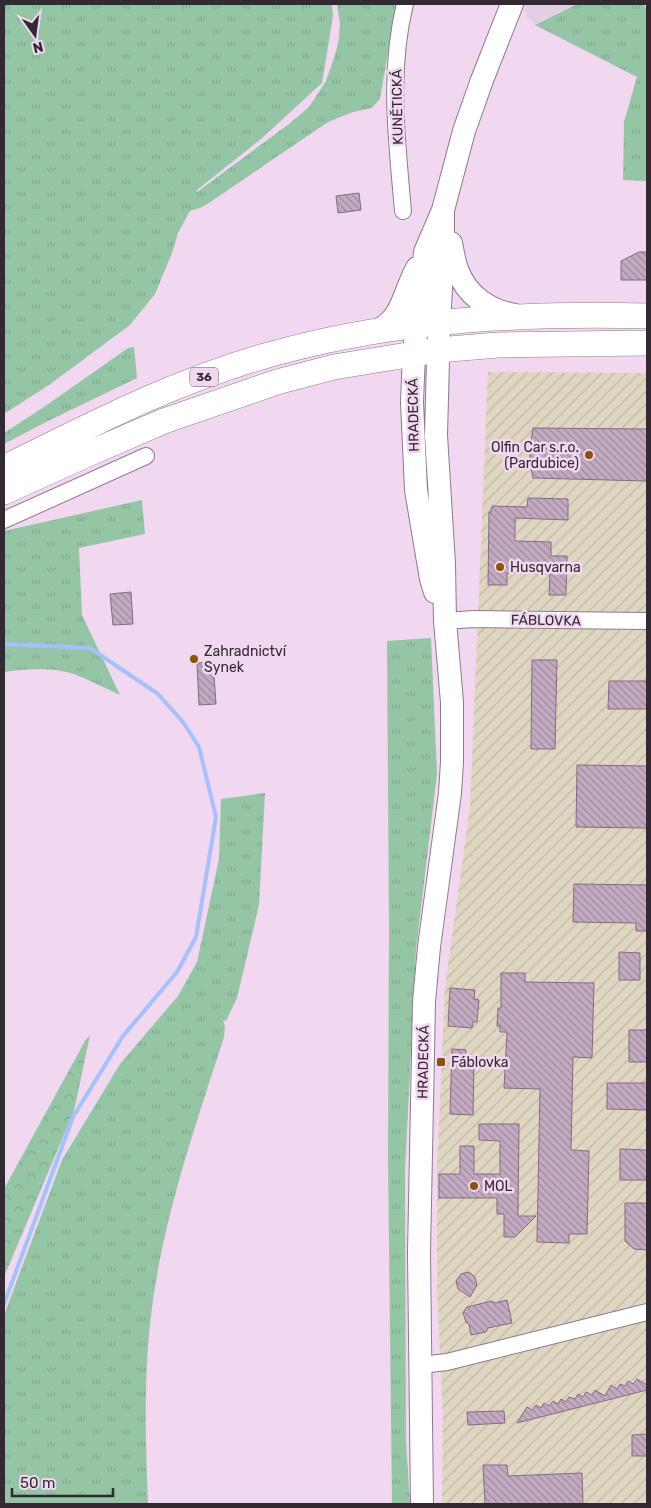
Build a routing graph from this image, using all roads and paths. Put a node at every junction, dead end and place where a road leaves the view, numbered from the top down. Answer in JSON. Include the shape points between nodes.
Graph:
{"nodes":[{"id":1,"x":405,"y":4,"type":"edge"},
{"id":2,"x":512,"y":4,"type":"edge"},
{"id":3,"x":443,"y":210,"type":"junction"},
{"id":4,"x":403,"y":211,"type":"dead end"},
{"id":5,"x":426,"y":252,"type":"junction"},
{"id":6,"x":519,"y":316,"type":"junction"},
{"id":7,"x":647,"y":316,"type":"edge"},
{"id":8,"x":428,"y":325,"type":"junction"},
{"id":9,"x":377,"y":331,"type":"junction"},
{"id":10,"x":647,"y":343,"type":"edge"},
{"id":11,"x":438,"y":350,"type":"junction"},
{"id":12,"x":414,"y":354,"type":"junction"},
{"id":13,"x":146,"y":456,"type":"dead end"},
{"id":14,"x":4,"y":468,"type":"edge"},
{"id":15,"x":4,"y":492,"type":"edge"},
{"id":16,"x":4,"y":520,"type":"edge"},
{"id":17,"x":445,"y":621,"type":"junction"},
{"id":18,"x":647,"y":621,"type":"edge"},
{"id":19,"x":647,"y":1312,"type":"edge"},
{"id":20,"x":420,"y":1365,"type":"junction"},
{"id":21,"x":422,"y":1504,"type":"edge"}],
"edges":[{"from":1,"to":4,"type":"street","name":"KUNĚTICKÁ","via":[[397,51],[395,93]]},
{"from":2,"to":3,"type":"main road","name":"HRADECKÁ","via":[[464,131]]},
{"from":3,"to":5,"type":"main road","name":"HRADECKÁ"},
{"from":3,"to":6,"type":"main road","via":[[456,268],[465,285],[488,306]]},
{"from":3,"to":8,"type":"main road","name":"HRADECKÁ","via":[[444,254]]},
{"from":5,"to":8,"type":"main road","name":"HRADECKÁ"},
{"from":5,"to":9,"type":"main road","via":[[399,311],[390,323]]},
{"from":6,"to":7,"type":"main road","number":"36"},
{"from":6,"to":8,"type":"main road","number":"36"},
{"from":8,"to":9,"type":"main road","number":"36"},
{"from":8,"to":11,"type":"main road","name":"HRADECKÁ"},
{"from":8,"to":12,"type":"main road","name":"HRADECKÁ"},
{"from":9,"to":14,"type":"main road","number":"36","via":[[283,350],[229,367],[108,416]]},
{"from":10,"to":11,"type":"main road","number":"36","via":[[507,344]]},
{"from":11,"to":12,"type":"main road","number":"36"},
{"from":11,"to":17,"type":"main road","name":"HRADECKÁ","via":[[436,436]]},
{"from":12,"to":15,"type":"main road","number":"36","via":[[334,367],[239,394],[127,436]]},
{"from":12,"to":17,"type":"main road","name":"HRADECKÁ","via":[[412,402],[416,490],[431,579]]},
{"from":13,"to":16,"type":"street"},
{"from":17,"to":18,"type":"street","name":"FÁBLOVKA"},
{"from":17,"to":20,"type":"main road","name":"HRADECKÁ","via":[[452,702],[452,762],[424,1002]]},
{"from":19,"to":20,"type":"street","via":[[447,1362]]},
{"from":20,"to":21,"type":"main road","name":"HRADECKÁ"}]}
